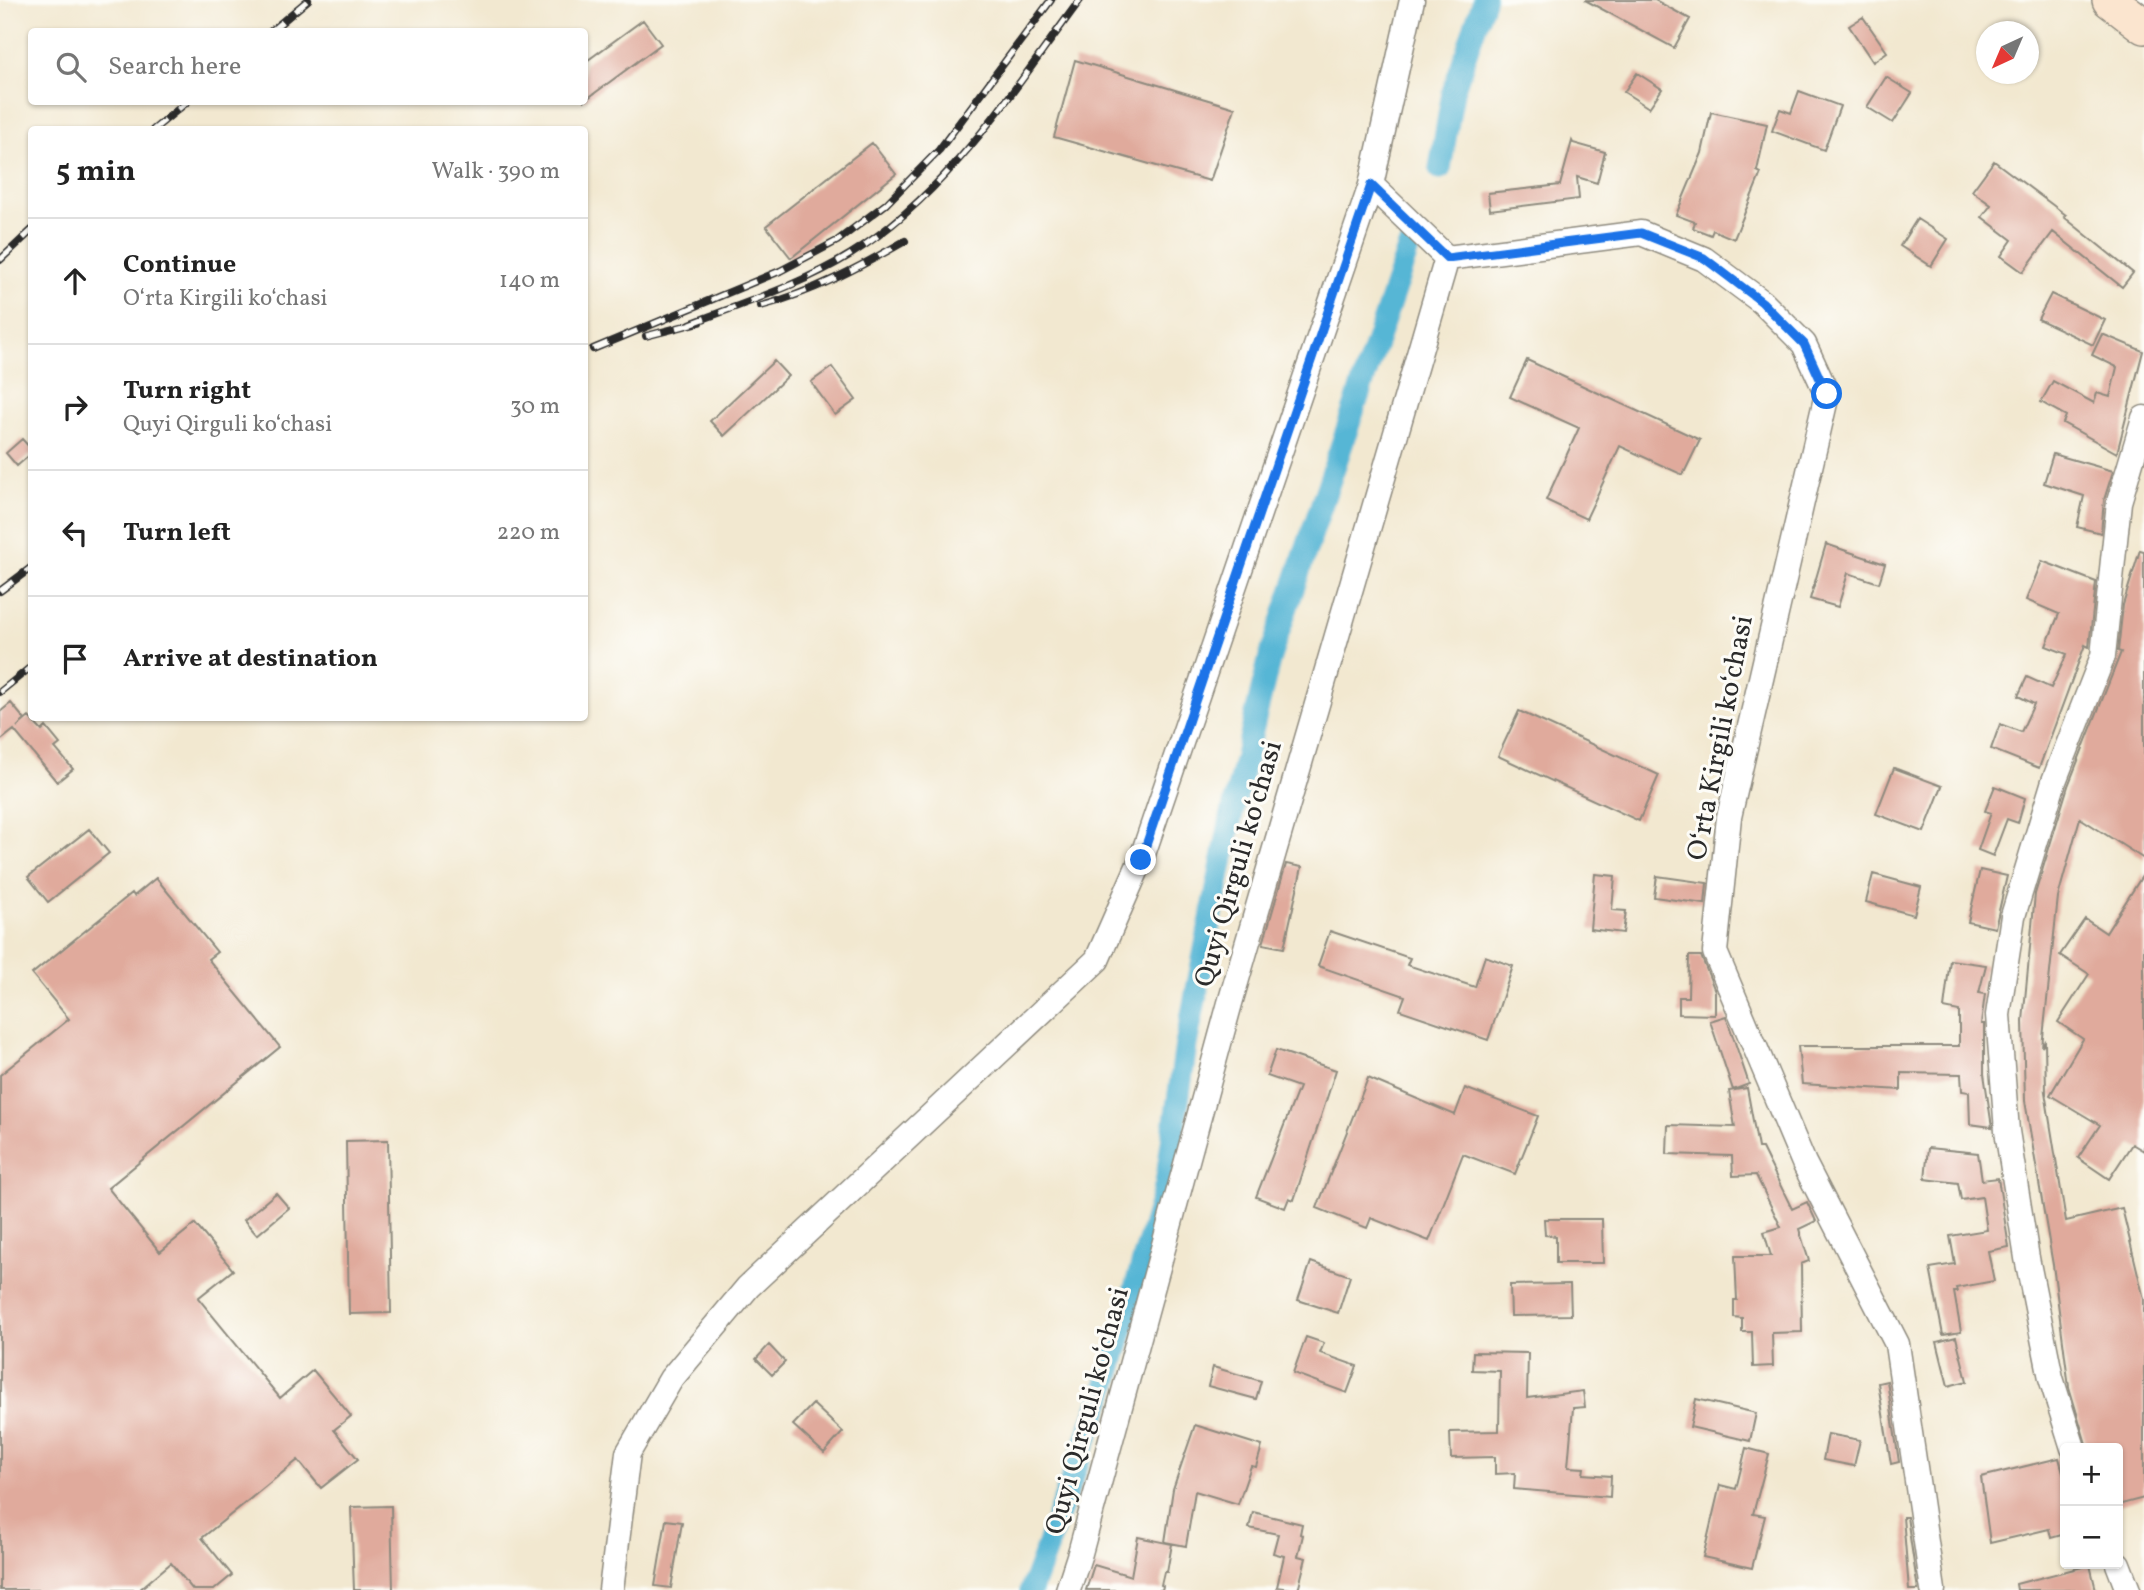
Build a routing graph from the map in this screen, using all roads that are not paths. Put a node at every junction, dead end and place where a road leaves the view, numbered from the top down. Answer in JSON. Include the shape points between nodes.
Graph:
{"nodes":[{"id":1,"x":1412,"y":0,"type":"edge"},
{"id":2,"x":2110,"y":0,"type":"edge"},
{"id":3,"x":2144,"y":26,"type":"edge"},
{"id":4,"x":1371,"y":185,"type":"junction"},
{"id":5,"x":1447,"y":258,"type":"junction"},
{"id":6,"x":2144,"y":418,"type":"edge"},
{"id":7,"x":2071,"y":1443,"type":"edge"},
{"id":8,"x":2120,"y":1569,"type":"edge"},
{"id":9,"x":611,"y":1590,"type":"edge"},
{"id":10,"x":1068,"y":1590,"type":"edge"},
{"id":11,"x":1933,"y":1590,"type":"edge"},
{"id":12,"x":2129,"y":1590,"type":"edge"}],
"edges":[{"from":1,"to":4,"type":"street"},
{"from":2,"to":3,"type":"street"},
{"from":4,"to":5,"type":"street"},
{"from":4,"to":9,"type":"street","via":[[1141,860],[1097,960],[748,1287],[671,1379],[628,1453]]},
{"from":5,"to":10,"type":"street","name":"Quyi Qirguli koʻchasi","via":[[1230,1003]]},
{"from":5,"to":11,"type":"street","name":"Oʻrta Kirgili koʻchasi","via":[[1641,233],[1704,258],[1762,302],[1804,344],[1827,394],[1729,817],[1715,952],[1804,1163],[1897,1344]]},
{"from":6,"to":7,"type":"street","via":[[2119,502],[2103,656],[2053,781],[2013,916],[1998,1015],[2007,1131],[2027,1258],[2051,1378]]},
{"from":8,"to":12,"type":"street"}]}
